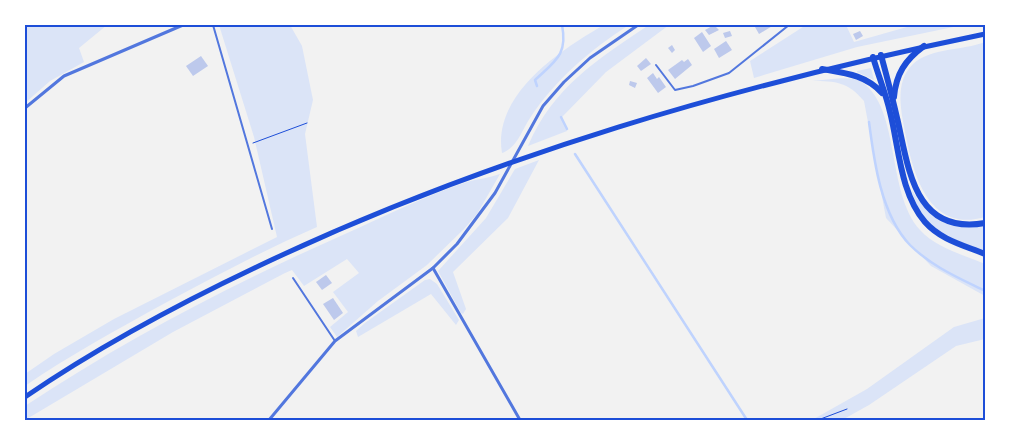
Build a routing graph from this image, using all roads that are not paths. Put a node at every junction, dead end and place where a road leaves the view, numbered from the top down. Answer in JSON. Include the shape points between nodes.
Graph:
{"nodes":[{"id":1,"x":183,"y":25,"type":"edge"},
{"id":2,"x":213,"y":25,"type":"edge"},
{"id":3,"x":638,"y":25,"type":"edge"},
{"id":4,"x":789,"y":25,"type":"edge"},
{"id":5,"x":985,"y":34,"type":"edge"},
{"id":6,"x":924,"y":46,"type":"junction"},
{"id":7,"x":881,"y":55,"type":"junction"},
{"id":8,"x":873,"y":57,"type":"junction"},
{"id":9,"x":656,"y":65,"type":"dead end"},
{"id":10,"x":822,"y":69,"type":"junction"},
{"id":11,"x":883,"y":94,"type":"junction"},
{"id":12,"x":894,"y":104,"type":"junction"},
{"id":13,"x":25,"y":108,"type":"edge"},
{"id":14,"x":985,"y":223,"type":"edge"},
{"id":15,"x":272,"y":229,"type":"dead end"},
{"id":16,"x":985,"y":254,"type":"edge"},
{"id":17,"x":432,"y":268,"type":"junction"},
{"id":18,"x":293,"y":278,"type":"dead end"},
{"id":19,"x":335,"y":342,"type":"junction"},
{"id":20,"x":25,"y":396,"type":"edge"},
{"id":21,"x":269,"y":420,"type":"edge"},
{"id":22,"x":520,"y":420,"type":"edge"}],
"edges":[{"from":1,"to":13,"type":"street","via":[[64,76]]},
{"from":2,"to":15,"type":"lane"},
{"from":3,"to":17,"type":"street","via":[[590,58],[543,106],[495,193],[457,244]]},
{"from":4,"to":9,"type":"lane","via":[[729,73],[694,86],[675,90]]},
{"from":5,"to":6,"type":"main road"},
{"from":6,"to":7,"type":"main road"},
{"from":6,"to":12,"type":"highway","via":[[908,57],[900,72]]},
{"from":7,"to":8,"type":"main road"},
{"from":7,"to":12,"type":"highway"},
{"from":8,"to":10,"type":"main road"},
{"from":8,"to":11,"type":"highway"},
{"from":10,"to":11,"type":"highway","via":[[859,76]]},
{"from":10,"to":20,"type":"main road","via":[[672,110],[471,175],[339,229],[198,295],[68,368]]},
{"from":11,"to":16,"type":"highway","via":[[890,109],[908,190],[916,208],[925,222],[943,238]]},
{"from":12,"to":14,"type":"highway","via":[[910,179],[920,199],[936,214],[958,224]]},
{"from":17,"to":19,"type":"street"},
{"from":17,"to":22,"type":"street"},
{"from":18,"to":19,"type":"lane"},
{"from":19,"to":21,"type":"street"}]}
